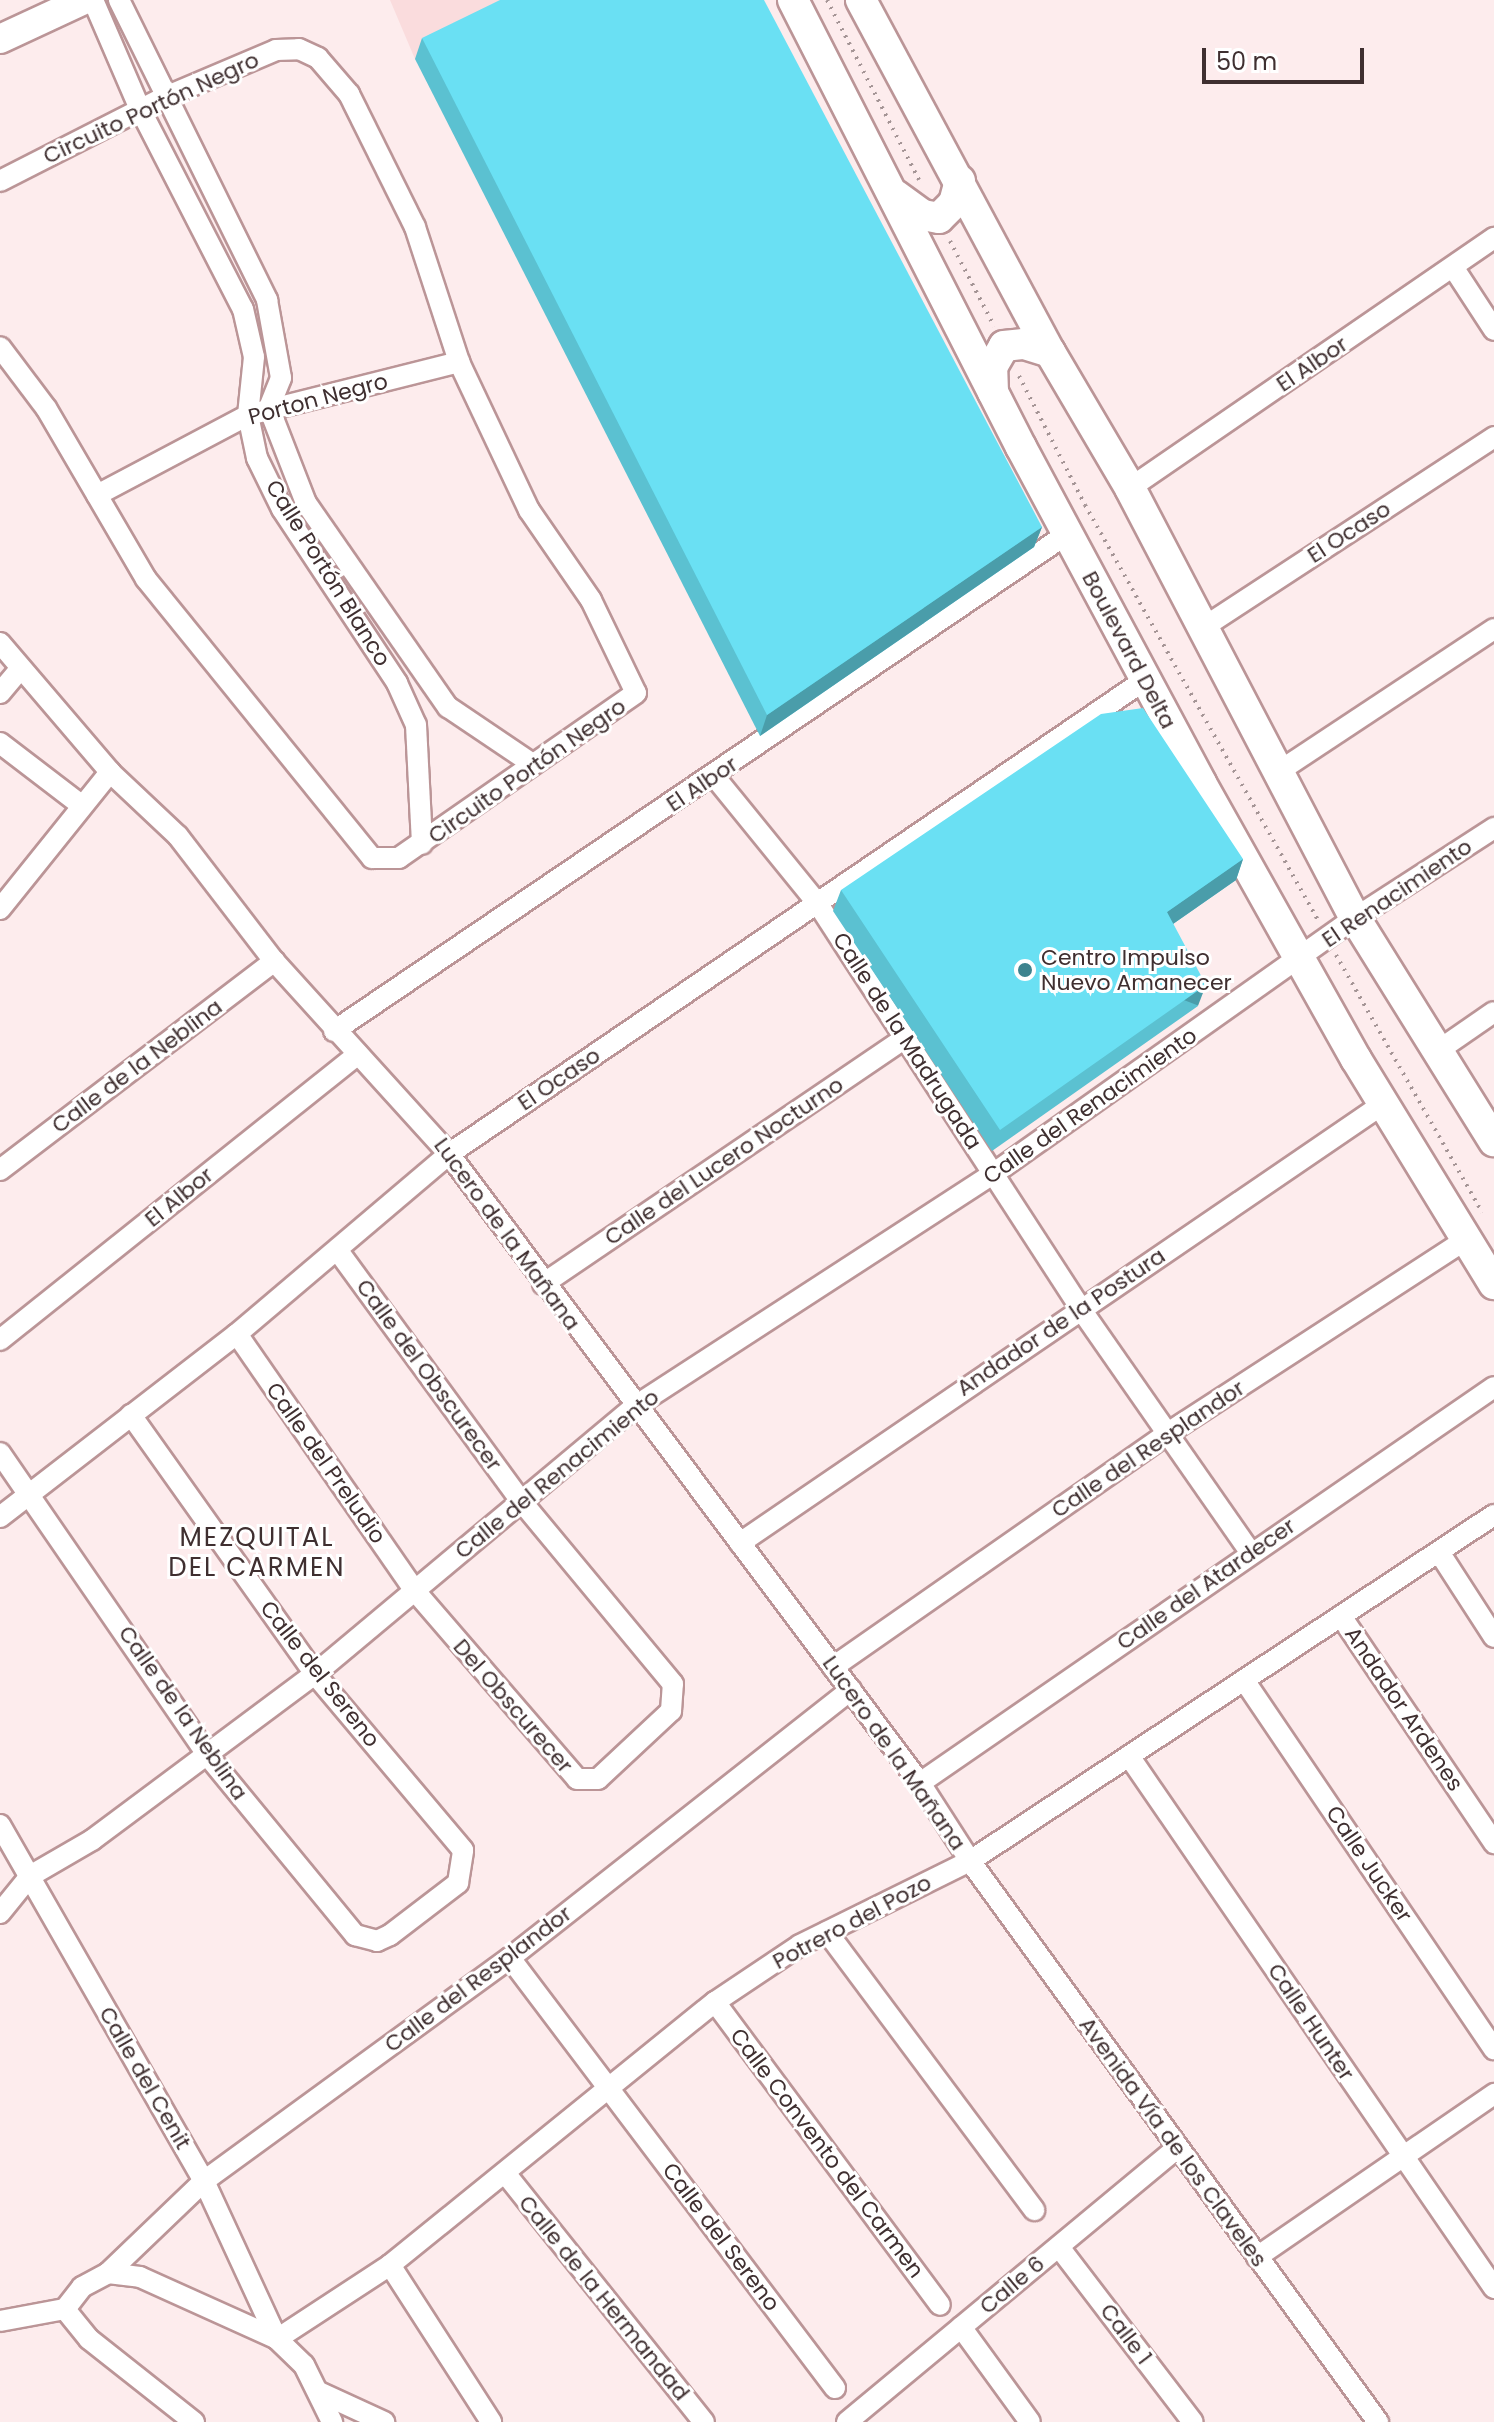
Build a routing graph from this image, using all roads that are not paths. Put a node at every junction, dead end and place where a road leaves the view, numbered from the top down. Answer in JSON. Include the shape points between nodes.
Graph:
{"nodes":[{"id":1,"x":84,"y":0,"type":"edge"},
{"id":2,"x":93,"y":0,"type":"edge"},
{"id":3,"x":119,"y":0,"type":"edge"},
{"id":4,"x":793,"y":0,"type":"edge"},
{"id":5,"x":861,"y":0,"type":"edge"},
{"id":6,"x":0,"y":39,"type":"edge"},
{"id":7,"x":163,"y":98,"type":"junction"},
{"id":8,"x":140,"y":109,"type":"junction"},
{"id":9,"x":0,"y":181,"type":"edge"},
{"id":10,"x":960,"y":181,"type":"junction"},
{"id":11,"x":890,"y":192,"type":"junction"},
{"id":12,"x":1494,"y":238,"type":"edge"},
{"id":13,"x":1453,"y":267,"type":"junction"},
{"id":14,"x":1494,"y":330,"type":"edge"},
{"id":15,"x":0,"y":347,"type":"edge"},
{"id":16,"x":1050,"y":352,"type":"junction"},
{"id":17,"x":459,"y":362,"type":"junction"},
{"id":18,"x":993,"y":392,"type":"junction"},
{"id":19,"x":269,"y":408,"type":"junction"},
{"id":20,"x":248,"y":415,"type":"junction"},
{"id":21,"x":1494,"y":437,"type":"edge"},
{"id":22,"x":1130,"y":488,"type":"junction"},
{"id":23,"x":97,"y":495,"type":"junction"},
{"id":24,"x":1067,"y":534,"type":"junction"},
{"id":25,"x":1204,"y":627,"type":"junction"},
{"id":26,"x":1494,"y":629,"type":"edge"},
{"id":27,"x":0,"y":643,"type":"edge"},
{"id":28,"x":19,"y":670,"type":"junction"},
{"id":29,"x":1146,"y":679,"type":"junction"},
{"id":30,"x":0,"y":693,"type":"edge"},
{"id":31,"x":448,"y":707,"type":"junction"},
{"id":32,"x":416,"y":725,"type":"junction"},
{"id":33,"x":0,"y":743,"type":"edge"},
{"id":34,"x":531,"y":763,"type":"junction"},
{"id":35,"x":110,"y":772,"type":"junction"},
{"id":36,"x":1278,"y":772,"type":"junction"},
{"id":37,"x":714,"y":776,"type":"junction"},
{"id":38,"x":81,"y":805,"type":"junction"},
{"id":39,"x":1494,"y":828,"type":"edge"},
{"id":40,"x":422,"y":844,"type":"junction"},
{"id":41,"x":818,"y":904,"type":"junction"},
{"id":42,"x":0,"y":909,"type":"edge"},
{"id":43,"x":1355,"y":918,"type":"junction"},
{"id":44,"x":1299,"y":959,"type":"junction"},
{"id":45,"x":274,"y":961,"type":"junction"},
{"id":46,"x":1494,"y":1012,"type":"edge"},
{"id":47,"x":334,"y":1031,"type":"junction"},
{"id":48,"x":905,"y":1038,"type":"junction"},
{"id":49,"x":1436,"y":1052,"type":"junction"},
{"id":50,"x":358,"y":1054,"type":"junction"},
{"id":51,"x":1383,"y":1104,"type":"junction"},
{"id":52,"x":1494,"y":1141,"type":"edge"},
{"id":53,"x":449,"y":1154,"type":"junction"},
{"id":54,"x":0,"y":1170,"type":"edge"},
{"id":55,"x":993,"y":1174,"type":"junction"},
{"id":56,"x":1477,"y":1229,"type":"junction"},
{"id":57,"x":338,"y":1251,"type":"junction"},
{"id":58,"x":543,"y":1284,"type":"junction"},
{"id":59,"x":1494,"y":1284,"type":"edge"},
{"id":60,"x":1080,"y":1308,"type":"junction"},
{"id":61,"x":237,"y":1334,"type":"junction"},
{"id":62,"x":0,"y":1340,"type":"edge"},
{"id":63,"x":1494,"y":1387,"type":"edge"},
{"id":64,"x":634,"y":1407,"type":"junction"},
{"id":65,"x":131,"y":1415,"type":"junction"},
{"id":66,"x":1165,"y":1435,"type":"junction"},
{"id":67,"x":0,"y":1453,"type":"edge"},
{"id":68,"x":31,"y":1493,"type":"junction"},
{"id":69,"x":521,"y":1501,"type":"junction"},
{"id":70,"x":1494,"y":1515,"type":"edge"},
{"id":71,"x":0,"y":1517,"type":"edge"},
{"id":72,"x":740,"y":1543,"type":"junction"},
{"id":73,"x":1439,"y":1552,"type":"junction"},
{"id":74,"x":1251,"y":1553,"type":"junction"},
{"id":75,"x":415,"y":1591,"type":"junction"},
{"id":76,"x":1341,"y":1616,"type":"junction"},
{"id":77,"x":1494,"y":1637,"type":"edge"},
{"id":78,"x":833,"y":1667,"type":"junction"},
{"id":79,"x":315,"y":1674,"type":"junction"},
{"id":80,"x":1244,"y":1680,"type":"junction"},
{"id":81,"x":673,"y":1684,"type":"joint"},
{"id":82,"x":851,"y":1690,"type":"junction"},
{"id":83,"x":208,"y":1756,"type":"junction"},
{"id":84,"x":1129,"y":1756,"type":"junction"},
{"id":85,"x":920,"y":1783,"type":"junction"},
{"id":86,"x":0,"y":1825,"type":"edge"},
{"id":87,"x":1494,"y":1843,"type":"edge"},
{"id":88,"x":970,"y":1861,"type":"junction"},
{"id":89,"x":30,"y":1876,"type":"junction"},
{"id":90,"x":0,"y":1913,"type":"edge"},
{"id":91,"x":827,"y":1932,"type":"junction"},
{"id":92,"x":390,"y":1935,"type":"joint"},
{"id":93,"x":510,"y":1958,"type":"junction"},
{"id":94,"x":715,"y":2002,"type":"junction"},
{"id":95,"x":1494,"y":2049,"type":"edge"},
{"id":96,"x":607,"y":2087,"type":"junction"},
{"id":97,"x":1494,"y":2094,"type":"edge"},
{"id":98,"x":1177,"y":2148,"type":"junction"},
{"id":99,"x":1404,"y":2156,"type":"junction"},
{"id":100,"x":505,"y":2173,"type":"junction"},
{"id":101,"x":204,"y":2181,"type":"junction"},
{"id":102,"x":1034,"y":2210,"type":"dead end"},
{"id":103,"x":1059,"y":2247,"type":"junction"},
{"id":104,"x":1257,"y":2257,"type":"junction"},
{"id":105,"x":390,"y":2265,"type":"junction"},
{"id":106,"x":108,"y":2273,"type":"junction"},
{"id":107,"x":1494,"y":2288,"type":"edge"},
{"id":108,"x":940,"y":2305,"type":"dead end"},
{"id":109,"x":65,"y":2309,"type":"junction"},
{"id":110,"x":0,"y":2321,"type":"edge"},
{"id":111,"x":961,"y":2327,"type":"junction"},
{"id":112,"x":277,"y":2339,"type":"junction"},
{"id":113,"x":835,"y":2388,"type":"dead end"},
{"id":114,"x":319,"y":2392,"type":"junction"},
{"id":115,"x":851,"y":2421,"type":"edge"},
{"id":116,"x":194,"y":2422,"type":"edge"},
{"id":117,"x":332,"y":2422,"type":"edge"},
{"id":118,"x":384,"y":2422,"type":"edge"},
{"id":119,"x":491,"y":2422,"type":"edge"},
{"id":120,"x":704,"y":2422,"type":"edge"},
{"id":121,"x":1030,"y":2422,"type":"edge"},
{"id":122,"x":1193,"y":2422,"type":"edge"},
{"id":123,"x":1378,"y":2422,"type":"edge"}],
"edges":[{"from":1,"to":6,"type":"main road"},
{"from":2,"to":8,"type":"street","name":"Calle Portón Blanco"},
{"from":3,"to":7,"type":"street"},
{"from":4,"to":11,"type":"main road","name":"Boulevard Delta"},
{"from":5,"to":10,"type":"main road"},
{"from":7,"to":8,"type":"street","name":"Circuito Portón Negro"},
{"from":7,"to":17,"type":"street","name":"Circuito Portón Negro","via":[[281,49],[310,53],[329,67],[349,94],[415,227]]},
{"from":7,"to":19,"type":"street","via":[[267,300],[281,378]]},
{"from":8,"to":9,"type":"street","name":"Circuito Portón Negro"},
{"from":8,"to":20,"type":"street","name":"Calle Portón Blanco","via":[[243,309],[254,357]]},
{"from":10,"to":11,"type":"main road","via":[[954,203],[939,218],[923,215]]},
{"from":10,"to":16,"type":"main road"},
{"from":11,"to":18,"type":"main road","name":"Boulevard Delta"},
{"from":12,"to":13,"type":"street","name":"El Albor"},
{"from":13,"to":14,"type":"street"},
{"from":13,"to":22,"type":"street","name":"El Albor"},
{"from":15,"to":23,"type":"street","name":"Circuito Portón Negro","via":[[46,408]]},
{"from":16,"to":18,"type":"main road","via":[[1024,344],[1004,346],[992,367]]},
{"from":16,"to":22,"type":"main road"},
{"from":17,"to":19,"type":"street","name":"Porton Negro"},
{"from":17,"to":34,"type":"street","name":"Circuito Portón Negro","via":[[529,510],[591,600],[635,686],[632,699]]},
{"from":18,"to":24,"type":"main road","name":"Boulevard Delta"},
{"from":19,"to":20,"type":"street","name":"Porton Negro"},
{"from":19,"to":31,"type":"street","name":"Calle Portón Blanco","via":[[306,503]]},
{"from":20,"to":23,"type":"street","name":"Porton Negro"},
{"from":20,"to":32,"type":"street","name":"Calle Portón Blanco","via":[[257,458],[282,509],[397,683]]},
{"from":21,"to":25,"type":"street","name":"El Ocaso"},
{"from":22,"to":25,"type":"main road"},
{"from":23,"to":40,"type":"street","name":"Circuito Portón Negro","via":[[146,579],[200,651],[372,858],[399,858]]},
{"from":24,"to":29,"type":"main road","name":"Boulevard Delta"},
{"from":24,"to":37,"type":"street","name":"El Albor"},
{"from":25,"to":36,"type":"main road"},
{"from":26,"to":36,"type":"street"},
{"from":27,"to":28,"type":"street","name":"Lucero de la Mañana"},
{"from":28,"to":30,"type":"street"},
{"from":28,"to":35,"type":"street","name":"Lucero de la Mañana"},
{"from":29,"to":41,"type":"street","name":"El Ocaso"},
{"from":29,"to":44,"type":"main road","name":"Boulevard Delta"},
{"from":31,"to":32,"type":"street"},
{"from":31,"to":34,"type":"street","name":"Calle Portón Blanco"},
{"from":32,"to":40,"type":"street","name":"Calle Portón Blanco"},
{"from":33,"to":38,"type":"street"},
{"from":34,"to":40,"type":"street","name":"Circuito Portón Negro"},
{"from":35,"to":38,"type":"street"},
{"from":35,"to":45,"type":"street","name":"Lucero de la Mañana","via":[[178,836]]},
{"from":36,"to":43,"type":"main road"},
{"from":37,"to":41,"type":"street","name":"Calle de la Madrugada"},
{"from":37,"to":47,"type":"street","name":"El Albor"},
{"from":38,"to":42,"type":"street"},
{"from":39,"to":43,"type":"street","name":"El Renacimiento"},
{"from":41,"to":48,"type":"street","name":"Calle de la Madrugada"},
{"from":41,"to":53,"type":"street","name":"El Ocaso"},
{"from":43,"to":44,"type":"street","name":"El Renacimiento"},
{"from":43,"to":49,"type":"main road"},
{"from":44,"to":51,"type":"main road","name":"Boulevard Delta"},
{"from":44,"to":55,"type":"street","name":"Calle del Renacimiento"},
{"from":45,"to":47,"type":"street","name":"Lucero de la Mañana"},
{"from":45,"to":54,"type":"street","name":"Calle de la Neblina"},
{"from":46,"to":49,"type":"street"},
{"from":47,"to":50,"type":"street","name":"Lucero de la Mañana"},
{"from":48,"to":55,"type":"street","name":"Calle de la Madrugada"},
{"from":48,"to":58,"type":"street","name":"Calle del Lucero Nocturno"},
{"from":49,"to":52,"type":"main road"},
{"from":50,"to":53,"type":"street","name":"Lucero de la Mañana"},
{"from":50,"to":62,"type":"street","name":"El Albor"},
{"from":51,"to":56,"type":"main road","name":"Boulevard Delta"},
{"from":51,"to":60,"type":"street","name":"Andador de la Postura"},
{"from":53,"to":57,"type":"street","name":"El Ocaso"},
{"from":53,"to":58,"type":"street","name":"Lucero de la Mañana"},
{"from":55,"to":60,"type":"street","name":"Calle de la Madrugada"},
{"from":55,"to":64,"type":"street","name":"Calle del Renacimiento"},
{"from":56,"to":59,"type":"main road","name":"Boulevard Delta"},
{"from":56,"to":66,"type":"street","name":"Calle del Resplandor"},
{"from":57,"to":61,"type":"street","name":"El Ocaso"},
{"from":57,"to":69,"type":"street","name":"Calle del Obscurecer"},
{"from":58,"to":64,"type":"street","name":"Lucero de la Mañana"},
{"from":60,"to":66,"type":"street","name":"Calle de la Madrugada"},
{"from":60,"to":72,"type":"street","name":"Andador de la Postura"},
{"from":61,"to":65,"type":"street","name":"El Ocaso"},
{"from":61,"to":75,"type":"street","name":"Calle del Preludio"},
{"from":63,"to":74,"type":"street","name":"Calle del Atardecer"},
{"from":64,"to":69,"type":"street","name":"Calle del Renacimiento"},
{"from":64,"to":72,"type":"street","name":"Lucero de la Mañana"},
{"from":65,"to":68,"type":"street","name":"El Ocaso"},
{"from":65,"to":79,"type":"street","name":"Calle del Sereno"},
{"from":66,"to":74,"type":"street","name":"Calle de la Madrugada"},
{"from":66,"to":78,"type":"street","name":"Calle del Resplandor"},
{"from":67,"to":68,"type":"street","name":"Calle de la Neblina"},
{"from":68,"to":71,"type":"street","name":"El Ocaso"},
{"from":68,"to":83,"type":"street","name":"Calle de la Neblina"},
{"from":69,"to":75,"type":"street","name":"Calle del Renacimiento"},
{"from":69,"to":81,"type":"street","name":"Calle del Obscurecer"},
{"from":70,"to":73,"type":"street","name":"Potrero del Pozo"},
{"from":72,"to":78,"type":"street","name":"Lucero de la Mañana"},
{"from":73,"to":76,"type":"street","name":"Potrero del Pozo"},
{"from":73,"to":77,"type":"street"},
{"from":74,"to":85,"type":"street","name":"Calle del Atardecer"},
{"from":75,"to":79,"type":"street","name":"Calle del Renacimiento"},
{"from":75,"to":81,"type":"street","name":"Del Obscurecer","via":[[577,1779],[598,1779],[671,1711]]},
{"from":76,"to":80,"type":"street","name":"Potrero del Pozo"},
{"from":76,"to":87,"type":"street","name":"Andador Ardenes"},
{"from":78,"to":82,"type":"street","name":"Lucero de la Mañana"},
{"from":79,"to":83,"type":"street","name":"Calle del Renacimiento"},
{"from":79,"to":92,"type":"street","name":"Calle del Sereno","via":[[463,1850],[458,1883]]},
{"from":80,"to":84,"type":"street","name":"Potrero del Pozo"},
{"from":80,"to":95,"type":"street","name":"Calle Jucker"},
{"from":82,"to":85,"type":"street","name":"Lucero de la Mañana"},
{"from":82,"to":93,"type":"street","name":"Calle del Resplandor"},
{"from":83,"to":89,"type":"street","name":"Calle del Renacimiento","via":[[92,1840]]},
{"from":83,"to":92,"type":"street","name":"Calle de la Neblina","via":[[355,1935],[377,1941]]},
{"from":84,"to":88,"type":"street","name":"Potrero del Pozo"},
{"from":84,"to":99,"type":"street","name":"Calle Hunter"},
{"from":85,"to":88,"type":"street","name":"Lucero de la Mañana"},
{"from":86,"to":89,"type":"street","name":"Calle del Cenit"},
{"from":88,"to":91,"type":"street","name":"Potrero del Pozo"},
{"from":88,"to":98,"type":"street","name":"Avenida Vía de los Claveles"},
{"from":89,"to":90,"type":"street","name":"Calle del Renacimiento"},
{"from":89,"to":101,"type":"street","name":"Calle del Cenit"},
{"from":91,"to":94,"type":"street","name":"Potrero del Pozo"},
{"from":91,"to":102,"type":"street"},
{"from":93,"to":96,"type":"street","name":"Calle del Sereno"},
{"from":93,"to":101,"type":"street","name":"Calle del Resplandor"},
{"from":94,"to":96,"type":"street","name":"Potrero del Pozo"},
{"from":94,"to":108,"type":"street","name":"Calle Convento del Carmen"},
{"from":96,"to":100,"type":"street","name":"Potrero del Pozo"},
{"from":96,"to":113,"type":"street","name":"Calle del Sereno"},
{"from":97,"to":99,"type":"street"},
{"from":98,"to":103,"type":"street","name":"Calle 6"},
{"from":98,"to":104,"type":"street","name":"Avenida Vía de los Claveles"},
{"from":99,"to":104,"type":"street"},
{"from":99,"to":107,"type":"street","name":"Calle Hunter"},
{"from":100,"to":105,"type":"street","name":"Potrero del Pozo"},
{"from":100,"to":120,"type":"street","name":"Calle de la Hermandad"},
{"from":101,"to":106,"type":"street","name":"Calle del Resplandor"},
{"from":101,"to":112,"type":"street","name":"Calle del Cenit"},
{"from":103,"to":111,"type":"street","name":"Calle 6"},
{"from":103,"to":122,"type":"street","name":"Calle 1"},
{"from":104,"to":123,"type":"street","name":"Avenida Vía de los Claveles"},
{"from":105,"to":112,"type":"street","name":"Potrero del Pozo"},
{"from":105,"to":119,"type":"street"},
{"from":106,"to":109,"type":"street","name":"Calle del Resplandor","via":[[82,2287]]},
{"from":106,"to":112,"type":"street","via":[[140,2277]]},
{"from":109,"to":110,"type":"street"},
{"from":109,"to":116,"type":"street","via":[[132,2377]]},
{"from":111,"to":115,"type":"street","name":"Calle 6"},
{"from":111,"to":121,"type":"street"},
{"from":112,"to":114,"type":"street","via":[[304,2365]]},
{"from":114,"to":117,"type":"street"},
{"from":114,"to":118,"type":"street"}]}
